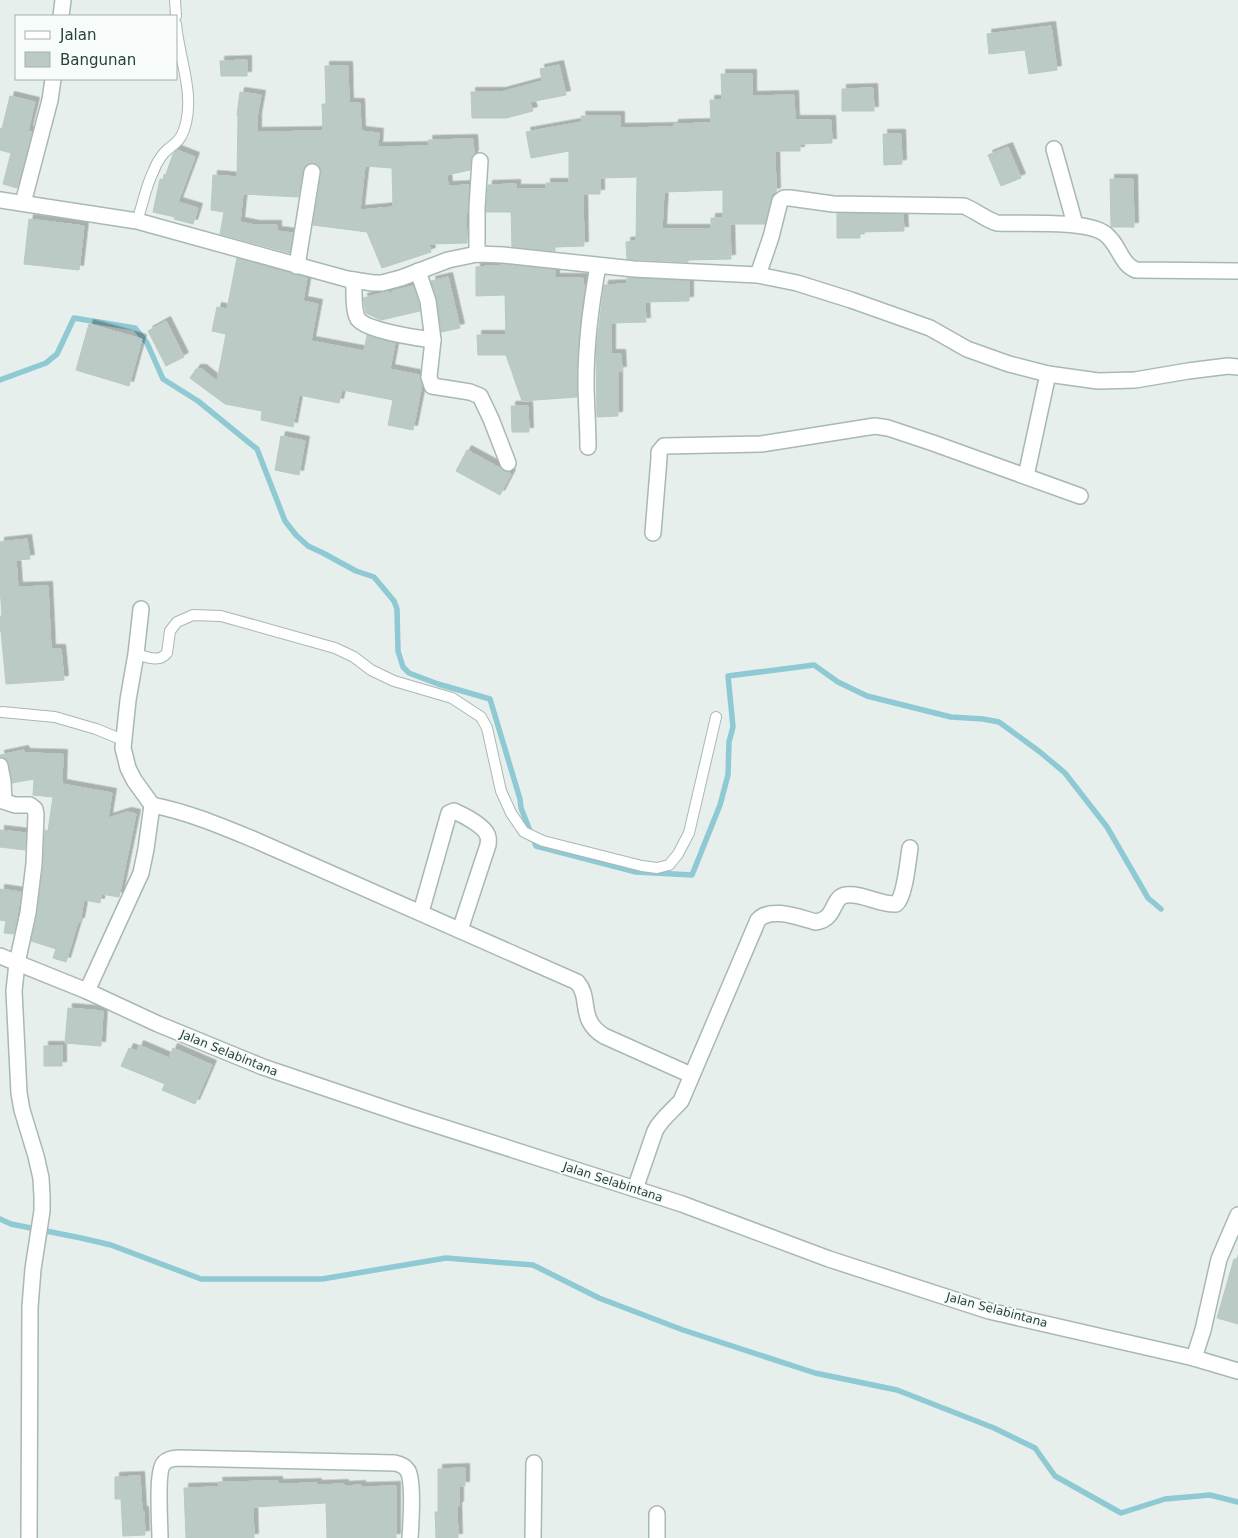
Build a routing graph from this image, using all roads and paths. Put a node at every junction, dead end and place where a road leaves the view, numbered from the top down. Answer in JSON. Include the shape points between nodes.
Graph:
{"nodes":[{"id":1,"x":63,"y":0,"type":"edge"},
{"id":2,"x":175,"y":0,"type":"edge"},
{"id":3,"x":61,"y":15,"type":"edge"},
{"id":4,"x":176,"y":15,"type":"edge"},
{"id":5,"x":178,"y":37,"type":"edge"},
{"id":6,"x":53,"y":80,"type":"edge"},
{"id":7,"x":1054,"y":149,"type":"dead end"},
{"id":8,"x":480,"y":161,"type":"dead end"},
{"id":9,"x":312,"y":172,"type":"dead end"},
{"id":10,"x":0,"y":200,"type":"edge"},
{"id":11,"x":23,"y":203,"type":"junction"},
{"id":12,"x":137,"y":221,"type":"junction"},
{"id":13,"x":1075,"y":224,"type":"junction"},
{"id":14,"x":477,"y":254,"type":"junction"},
{"id":15,"x":297,"y":266,"type":"junction"},
{"id":16,"x":598,"y":266,"type":"junction"},
{"id":17,"x":418,"y":271,"type":"junction"},
{"id":18,"x":1238,"y":271,"type":"edge"},
{"id":19,"x":758,"y":275,"type":"junction"},
{"id":20,"x":354,"y":280,"type":"junction"},
{"id":21,"x":433,"y":340,"type":"junction"},
{"id":22,"x":1238,"y":367,"type":"edge"},
{"id":23,"x":1048,"y":374,"type":"junction"},
{"id":24,"x":588,"y":447,"type":"dead end"},
{"id":25,"x":508,"y":463,"type":"dead end"},
{"id":26,"x":1026,"y":476,"type":"junction"},
{"id":27,"x":1080,"y":496,"type":"dead end"},
{"id":28,"x":653,"y":533,"type":"dead end"},
{"id":29,"x":141,"y":609,"type":"dead end"},
{"id":30,"x":136,"y":654,"type":"junction"},
{"id":31,"x":2,"y":712,"type":"dead end"},
{"id":32,"x":716,"y":717,"type":"dead end"},
{"id":33,"x":123,"y":740,"type":"junction"},
{"id":34,"x":0,"y":766,"type":"edge"},
{"id":35,"x":2,"y":800,"type":"edge"},
{"id":36,"x":152,"y":805,"type":"junction"},
{"id":37,"x":910,"y":848,"type":"dead end"},
{"id":38,"x":422,"y":912,"type":"junction"},
{"id":39,"x":460,"y":930,"type":"junction"},
{"id":40,"x":0,"y":956,"type":"edge"},
{"id":41,"x":17,"y":963,"type":"junction"},
{"id":42,"x":87,"y":991,"type":"junction"},
{"id":43,"x":691,"y":1075,"type":"junction"},
{"id":44,"x":635,"y":1188,"type":"junction"},
{"id":45,"x":1238,"y":1215,"type":"edge"},
{"id":46,"x":1194,"y":1358,"type":"junction"},
{"id":47,"x":1238,"y":1371,"type":"edge"},
{"id":48,"x":534,"y":1463,"type":"dead end"},
{"id":49,"x":656,"y":1514,"type":"dead end"},
{"id":50,"x":29,"y":1538,"type":"edge"},
{"id":51,"x":160,"y":1538,"type":"edge"},
{"id":52,"x":410,"y":1538,"type":"edge"},
{"id":53,"x":533,"y":1538,"type":"edge"},
{"id":54,"x":657,"y":1538,"type":"edge"}],
"edges":[{"from":1,"to":3,"type":"street"},
{"from":2,"to":4,"type":"lane"},
{"from":5,"to":12,"type":"lane","via":[[188,90],[184,130],[154,169]]},
{"from":6,"to":11,"type":"street"},
{"from":7,"to":13,"type":"street"},
{"from":8,"to":14,"type":"street"},
{"from":9,"to":15,"type":"street"},
{"from":10,"to":11,"type":"street"},
{"from":11,"to":12,"type":"street"},
{"from":12,"to":15,"type":"street"},
{"from":13,"to":18,"type":"street","via":[[1104,232],[1113,240],[1126,264],[1136,270]]},
{"from":13,"to":19,"type":"street","via":[[997,223],[964,206],[833,204],[784,198],[780,201]]},
{"from":14,"to":16,"type":"street"},
{"from":14,"to":17,"type":"street"},
{"from":15,"to":20,"type":"street"},
{"from":16,"to":19,"type":"street"},
{"from":16,"to":24,"type":"street","via":[[588,338]]},
{"from":17,"to":20,"type":"street","via":[[382,283]]},
{"from":17,"to":21,"type":"street","via":[[428,301]]},
{"from":19,"to":23,"type":"street","via":[[843,297],[930,328],[967,349]]},
{"from":20,"to":21,"type":"street","via":[[358,319],[400,336]]},
{"from":21,"to":25,"type":"street","via":[[430,383],[435,387],[480,396]]},
{"from":22,"to":23,"type":"street","via":[[1135,380],[1098,381]]},
{"from":23,"to":26,"type":"street"},
{"from":26,"to":27,"type":"street"},
{"from":26,"to":28,"type":"street","via":[[875,426],[761,444],[666,445],[659,452]]},
{"from":29,"to":30,"type":"street"},
{"from":30,"to":32,"type":"lane","via":[[160,659],[165,656],[173,626],[192,615],[222,616],[335,648],[394,681],[452,698],[481,717],[487,728],[501,791],[524,832],[542,841],[657,868],[669,865],[689,833]]},
{"from":30,"to":33,"type":"street"},
{"from":31,"to":33,"type":"lane","via":[[55,717]]},
{"from":33,"to":36,"type":"street","via":[[128,768]]},
{"from":34,"to":35,"type":"street"},
{"from":35,"to":41,"type":"street","via":[[15,805],[30,804],[34,806],[36,815],[28,913]]},
{"from":36,"to":38,"type":"street","via":[[208,821]]},
{"from":36,"to":42,"type":"street","via":[[141,872]]},
{"from":37,"to":43,"type":"street","via":[[900,900],[896,904],[844,895],[822,921],[778,913],[763,915],[754,928]]},
{"from":38,"to":39,"type":"street"},
{"from":38,"to":39,"type":"street","via":[[449,813],[454,811],[486,830],[488,837]]},
{"from":39,"to":43,"type":"street","via":[[577,982],[595,1030]]},
{"from":40,"to":41,"type":"street","name":"Jalan Selabintana"},
{"from":41,"to":42,"type":"street","name":"Jalan Selabintana"},
{"from":41,"to":50,"type":"street","via":[[14,991],[19,1093],[38,1163],[42,1197],[30,1307]]},
{"from":42,"to":44,"type":"street","name":"Jalan Selabintana","via":[[263,1068]]},
{"from":43,"to":44,"type":"street","via":[[681,1101],[658,1124]]},
{"from":44,"to":46,"type":"street","name":"Jalan Selabintana","via":[[989,1311]]},
{"from":45,"to":46,"type":"street","via":[[1219,1259],[1204,1330]]},
{"from":46,"to":47,"type":"street","name":"Jalan Selabintana"},
{"from":48,"to":53,"type":"street"},
{"from":49,"to":54,"type":"street"},
{"from":51,"to":52,"type":"street","via":[[160,1472],[164,1462],[179,1458],[401,1464],[410,1477]]}]}
